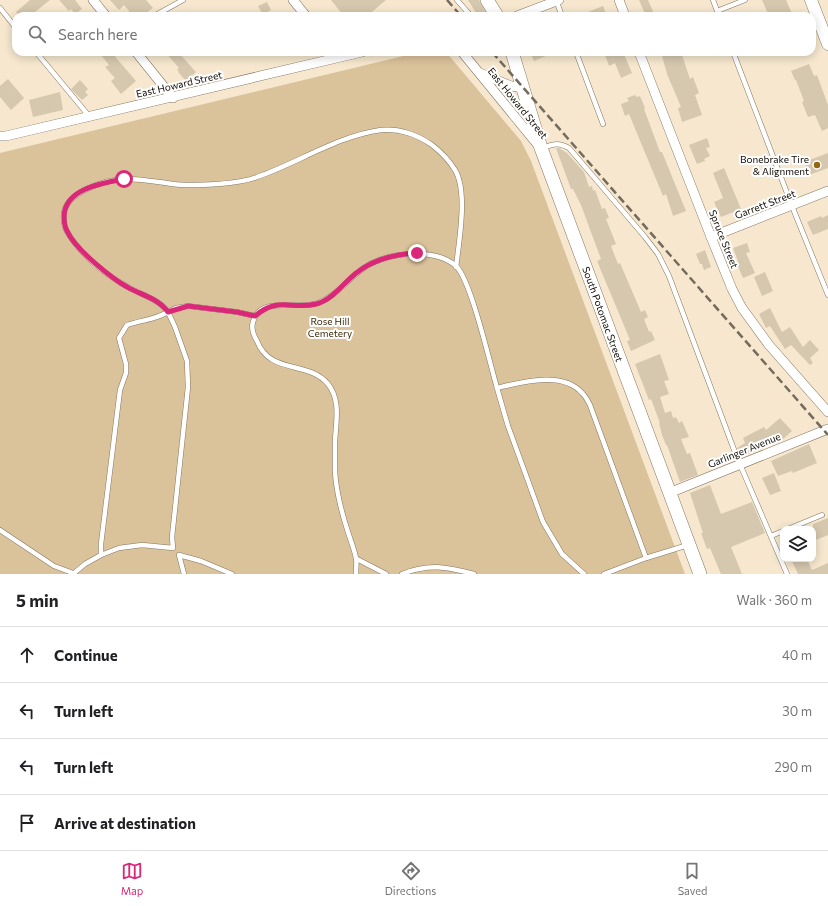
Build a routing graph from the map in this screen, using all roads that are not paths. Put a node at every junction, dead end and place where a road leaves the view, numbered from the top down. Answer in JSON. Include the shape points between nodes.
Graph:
{"nodes":[{"id":1,"x":293,"y":0,"type":"edge"},
{"id":2,"x":456,"y":0,"type":"edge"},
{"id":3,"x":487,"y":0,"type":"edge"},
{"id":4,"x":557,"y":0,"type":"edge"},
{"id":5,"x":619,"y":0,"type":"edge"},
{"id":6,"x":713,"y":0,"type":"edge"},
{"id":7,"x":745,"y":0,"type":"edge"},
{"id":8,"x":811,"y":0,"type":"edge"},
{"id":9,"x":96,"y":1,"type":"edge"},
{"id":10,"x":180,"y":1,"type":"edge"},
{"id":11,"x":0,"y":8,"type":"edge"},
{"id":12,"x":103,"y":12,"type":"edge"},
{"id":13,"x":161,"y":12,"type":"edge"},
{"id":14,"x":303,"y":12,"type":"edge"},
{"id":15,"x":466,"y":12,"type":"edge"},
{"id":16,"x":494,"y":12,"type":"edge"},
{"id":17,"x":527,"y":12,"type":"edge"},
{"id":18,"x":561,"y":12,"type":"edge"},
{"id":19,"x":624,"y":12,"type":"edge"},
{"id":20,"x":717,"y":12,"type":"edge"},
{"id":21,"x":722,"y":12,"type":"edge"},
{"id":22,"x":816,"y":12,"type":"edge"},
{"id":23,"x":816,"y":13,"type":"edge"},
{"id":24,"x":12,"y":23,"type":"edge"},
{"id":25,"x":828,"y":44,"type":"edge"},
{"id":26,"x":39,"y":56,"type":"edge"},
{"id":27,"x":139,"y":56,"type":"edge"},
{"id":28,"x":334,"y":56,"type":"edge"},
{"id":29,"x":465,"y":56,"type":"edge"},
{"id":30,"x":513,"y":56,"type":"edge"},
{"id":31,"x":578,"y":56,"type":"edge"},
{"id":32,"x":641,"y":56,"type":"edge"},
{"id":33,"x":735,"y":56,"type":"edge"},
{"id":34,"x":478,"y":72,"type":"junction"},
{"id":35,"x":524,"y":88,"type":"junction"},
{"id":36,"x":173,"y":98,"type":"junction"},
{"id":37,"x":89,"y":116,"type":"junction"},
{"id":38,"x":603,"y":124,"type":"dead end"},
{"id":39,"x":0,"y":136,"type":"edge"},
{"id":40,"x":541,"y":148,"type":"junction"},
{"id":41,"x":828,"y":192,"type":"edge"},
{"id":42,"x":792,"y":206,"type":"junction"},
{"id":43,"x":711,"y":237,"type":"junction"},
{"id":44,"x":456,"y":267,"type":"junction"},
{"id":45,"x":828,"y":295,"type":"edge"},
{"id":46,"x":168,"y":312,"type":"junction"},
{"id":47,"x":255,"y":316,"type":"junction"},
{"id":48,"x":497,"y":388,"type":"junction"},
{"id":49,"x":828,"y":412,"type":"edge"},
{"id":50,"x":828,"y":429,"type":"edge"},
{"id":51,"x":740,"y":464,"type":"junction"},
{"id":52,"x":669,"y":493,"type":"junction"},
{"id":53,"x":822,"y":515,"type":"dead end"},
{"id":54,"x":795,"y":526,"type":"edge"},
{"id":55,"x":0,"y":530,"type":"edge"},
{"id":56,"x":780,"y":532,"type":"edge"},
{"id":57,"x":771,"y":536,"type":"junction"},
{"id":58,"x":690,"y":544,"type":"junction"},
{"id":59,"x":173,"y":548,"type":"junction"},
{"id":60,"x":101,"y":555,"type":"junction"},
{"id":61,"x":179,"y":555,"type":"junction"},
{"id":62,"x":646,"y":558,"type":"junction"},
{"id":63,"x":357,"y":559,"type":"junction"},
{"id":64,"x":73,"y":574,"type":"edge"},
{"id":65,"x":184,"y":574,"type":"edge"},
{"id":66,"x":232,"y":574,"type":"edge"},
{"id":67,"x":356,"y":574,"type":"edge"},
{"id":68,"x":386,"y":574,"type":"edge"},
{"id":69,"x":402,"y":574,"type":"edge"},
{"id":70,"x":474,"y":574,"type":"edge"},
{"id":71,"x":584,"y":574,"type":"edge"},
{"id":72,"x":604,"y":574,"type":"edge"},
{"id":73,"x":700,"y":574,"type":"edge"},
{"id":74,"x":788,"y":574,"type":"edge"}],
"edges":[{"from":1,"to":14,"type":"street"},
{"from":2,"to":15,"type":"lane"},
{"from":3,"to":16,"type":"main road"},
{"from":4,"to":17,"type":"street"},
{"from":4,"to":18,"type":"lane"},
{"from":5,"to":19,"type":"street"},
{"from":6,"to":20,"type":"lane"},
{"from":7,"to":21,"type":"lane"},
{"from":8,"to":22,"type":"street"},
{"from":9,"to":12,"type":"street"},
{"from":10,"to":13,"type":"lane"},
{"from":11,"to":24,"type":"lane"},
{"from":23,"to":25,"type":"street"},
{"from":26,"to":37,"type":"lane"},
{"from":27,"to":36,"type":"street"},
{"from":28,"to":36,"type":"street","name":"East Howard Street"},
{"from":29,"to":34,"type":"street","name":"East Howard Street"},
{"from":30,"to":35,"type":"main road","name":"South Potomac Street"},
{"from":31,"to":38,"type":"lane"},
{"from":32,"to":43,"type":"street","name":"Spruce Street"},
{"from":33,"to":42,"type":"lane"},
{"from":34,"to":35,"type":"street","name":"East Howard Street","via":[[511,86]]},
{"from":34,"to":40,"type":"street","name":"East Howard Street"},
{"from":35,"to":40,"type":"main road","name":"South Potomac Street"},
{"from":36,"to":37,"type":"street","name":"East Howard Street"},
{"from":37,"to":39,"type":"street","name":"East Howard Street"},
{"from":40,"to":51,"type":"lane","via":[[555,143],[570,148],[658,254],[669,276]]},
{"from":40,"to":52,"type":"main road","name":"South Potomac Street"},
{"from":41,"to":42,"type":"street","name":"Garrett Street"},
{"from":42,"to":43,"type":"street","name":"Garrett Street"},
{"from":42,"to":45,"type":"lane"},
{"from":43,"to":49,"type":"street","name":"Spruce Street","via":[[742,308],[769,345]]},
{"from":44,"to":46,"type":"lane","via":[[462,200],[456,171],[443,153],[411,133],[382,130],[362,134],[256,178],[228,184],[181,184],[124,179],[103,183],[75,196],[64,211],[67,232],[75,243],[111,277],[163,306]]},
{"from":44,"to":47,"type":"lane","via":[[446,260],[433,256],[401,254],[370,264],[327,299],[316,304],[275,304]]},
{"from":44,"to":48,"type":"lane","via":[[465,281],[472,301]]},
{"from":46,"to":47,"type":"lane","via":[[188,306]]},
{"from":46,"to":59,"type":"lane","via":[[188,361],[188,387],[172,537]]},
{"from":46,"to":60,"type":"lane","via":[[158,318],[127,325],[119,338],[126,373],[120,390]]},
{"from":47,"to":63,"type":"lane","via":[[252,324],[254,334],[265,355],[273,361],[318,376],[327,383],[334,394],[337,406],[335,472],[347,531]]},
{"from":48,"to":62,"type":"lane","via":[[539,379],[570,384],[583,393],[590,405]]},
{"from":48,"to":71,"type":"lane","via":[[543,522],[562,554]]},
{"from":50,"to":51,"type":"street","name":"Garlinger Avenue"},
{"from":51,"to":52,"type":"street","name":"Garlinger Avenue"},
{"from":51,"to":57,"type":"lane"},
{"from":52,"to":58,"type":"main road","name":"South Potomac Street"},
{"from":53,"to":54,"type":"lane"},
{"from":55,"to":64,"type":"lane","via":[[54,566]]},
{"from":56,"to":57,"type":"lane"},
{"from":57,"to":74,"type":"lane"},
{"from":58,"to":62,"type":"lane"},
{"from":58,"to":73,"type":"main road","name":"South Potomac Street"},
{"from":59,"to":60,"type":"lane","via":[[142,545],[119,548]]},
{"from":59,"to":61,"type":"lane"},
{"from":60,"to":64,"type":"lane"},
{"from":61,"to":65,"type":"lane"},
{"from":61,"to":66,"type":"lane"},
{"from":62,"to":72,"type":"lane"},
{"from":63,"to":67,"type":"lane"},
{"from":63,"to":68,"type":"lane"},
{"from":69,"to":70,"type":"lane","via":[[423,567],[436,566]]}]}
